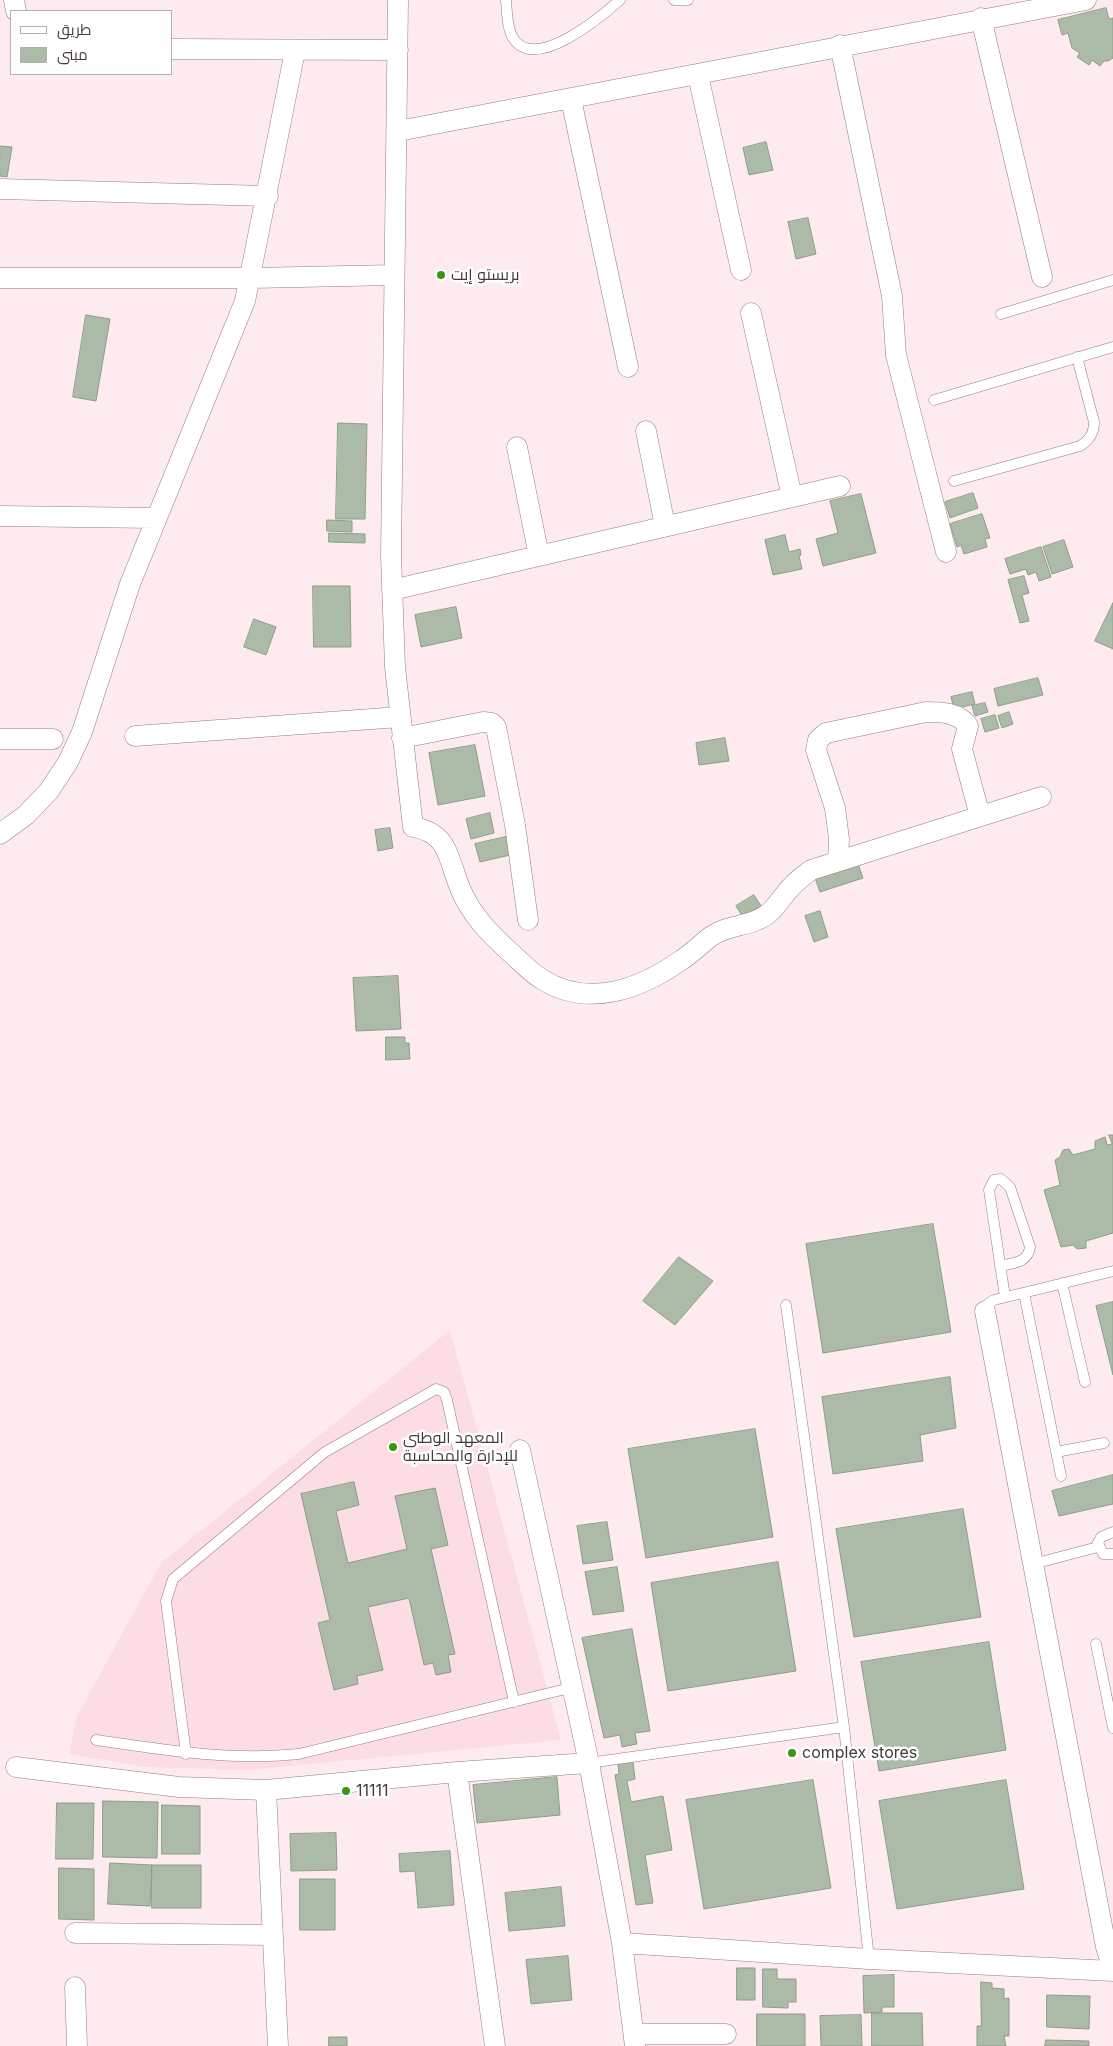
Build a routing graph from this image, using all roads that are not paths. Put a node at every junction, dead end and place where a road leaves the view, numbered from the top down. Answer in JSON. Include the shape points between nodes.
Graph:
{"nodes":[{"id":1,"x":398,"y":0,"type":"edge"},
{"id":2,"x":506,"y":0,"type":"edge"},
{"id":3,"x":620,"y":0,"type":"edge"},
{"id":4,"x":674,"y":0,"type":"edge"},
{"id":5,"x":688,"y":0,"type":"edge"},
{"id":6,"x":1086,"y":0,"type":"edge"},
{"id":7,"x":981,"y":18,"type":"junction"},
{"id":8,"x":840,"y":45,"type":"junction"},
{"id":9,"x":172,"y":48,"type":"edge"},
{"id":10,"x":398,"y":50,"type":"junction"},
{"id":11,"x":296,"y":51,"type":"junction"},
{"id":12,"x":698,"y":75,"type":"junction"},
{"id":13,"x":571,"y":99,"type":"junction"},
{"id":14,"x":398,"y":131,"type":"junction"},
{"id":15,"x":0,"y":189,"type":"edge"},
{"id":16,"x":268,"y":196,"type":"junction"},
{"id":17,"x":741,"y":270,"type":"dead end"},
{"id":18,"x":394,"y":275,"type":"junction"},
{"id":19,"x":1042,"y":277,"type":"dead end"},
{"id":20,"x":0,"y":278,"type":"edge"},
{"id":21,"x":252,"y":278,"type":"junction"},
{"id":22,"x":1113,"y":280,"type":"edge"},
{"id":23,"x":750,"y":314,"type":"dead end"},
{"id":24,"x":1001,"y":314,"type":"dead end"},
{"id":25,"x":1113,"y":347,"type":"edge"},
{"id":26,"x":1077,"y":357,"type":"junction"},
{"id":27,"x":628,"y":367,"type":"dead end"},
{"id":28,"x":934,"y":400,"type":"dead end"},
{"id":29,"x":646,"y":431,"type":"dead end"},
{"id":30,"x":517,"y":447,"type":"dead end"},
{"id":31,"x":954,"y":481,"type":"dead end"},
{"id":32,"x":840,"y":486,"type":"dead end"},
{"id":33,"x":792,"y":497,"type":"junction"},
{"id":34,"x":0,"y":516,"type":"edge"},
{"id":35,"x":155,"y":518,"type":"junction"},
{"id":36,"x":665,"y":526,"type":"junction"},
{"id":37,"x":946,"y":552,"type":"dead end"},
{"id":38,"x":539,"y":556,"type":"junction"},
{"id":39,"x":392,"y":590,"type":"junction"},
{"id":40,"x":400,"y":717,"type":"junction"},
{"id":41,"x":135,"y":736,"type":"dead end"},
{"id":42,"x":402,"y":738,"type":"junction"},
{"id":43,"x":0,"y":739,"type":"edge"},
{"id":44,"x":52,"y":739,"type":"dead end"},
{"id":45,"x":1041,"y":797,"type":"dead end"},
{"id":46,"x":980,"y":816,"type":"junction"},
{"id":47,"x":0,"y":834,"type":"edge"},
{"id":48,"x":838,"y":860,"type":"junction"},
{"id":49,"x":528,"y":920,"type":"dead end"},
{"id":50,"x":1000,"y":1266,"type":"junction"},
{"id":51,"x":1113,"y":1271,"type":"edge"},
{"id":52,"x":1062,"y":1283,"type":"junction"},
{"id":53,"x":1024,"y":1293,"type":"junction"},
{"id":54,"x":1005,"y":1297,"type":"junction"},
{"id":55,"x":786,"y":1305,"type":"dead end"},
{"id":56,"x":985,"y":1311,"type":"joint"},
{"id":57,"x":1085,"y":1382,"type":"dead end"},
{"id":58,"x":1104,"y":1442,"type":"dead end"},
{"id":59,"x":520,"y":1450,"type":"dead end"},
{"id":60,"x":1056,"y":1452,"type":"junction"},
{"id":61,"x":1061,"y":1476,"type":"dead end"},
{"id":62,"x":1113,"y":1532,"type":"edge"},
{"id":63,"x":1098,"y":1547,"type":"junction"},
{"id":64,"x":1113,"y":1554,"type":"edge"},
{"id":65,"x":1033,"y":1564,"type":"junction"},
{"id":66,"x":1096,"y":1644,"type":"dead end"},
{"id":67,"x":574,"y":1687,"type":"junction"},
{"id":68,"x":514,"y":1702,"type":"junction"},
{"id":69,"x":844,"y":1727,"type":"junction"},
{"id":70,"x":1113,"y":1728,"type":"edge"},
{"id":71,"x":96,"y":1740,"type":"dead end"},
{"id":72,"x":186,"y":1754,"type":"junction"},
{"id":73,"x":590,"y":1763,"type":"junction"},
{"id":74,"x":16,"y":1768,"type":"dead end"},
{"id":75,"x":458,"y":1772,"type":"junction"},
{"id":76,"x":266,"y":1790,"type":"junction"},
{"id":77,"x":75,"y":1933,"type":"dead end"},
{"id":78,"x":272,"y":1935,"type":"junction"},
{"id":79,"x":622,"y":1943,"type":"junction"},
{"id":80,"x":1110,"y":1947,"type":"edge"},
{"id":81,"x":870,"y":1959,"type":"junction"},
{"id":82,"x":1113,"y":1970,"type":"edge"},
{"id":83,"x":75,"y":1987,"type":"dead end"},
{"id":84,"x":726,"y":2034,"type":"dead end"},
{"id":85,"x":635,"y":2040,"type":"edge"},
{"id":86,"x":77,"y":2046,"type":"edge"},
{"id":87,"x":278,"y":2046,"type":"edge"},
{"id":88,"x":495,"y":2046,"type":"edge"}],
"edges":[{"from":1,"to":10,"type":"street"},
{"from":2,"to":3,"type":"lane","via":[[512,37],[523,46],[539,48],[576,35]]},
{"from":4,"to":5,"type":"lane"},
{"from":6,"to":7,"type":"street"},
{"from":7,"to":8,"type":"street"},
{"from":7,"to":19,"type":"street"},
{"from":8,"to":12,"type":"street"},
{"from":8,"to":37,"type":"street","via":[[892,296],[896,355]]},
{"from":9,"to":11,"type":"street"},
{"from":10,"to":11,"type":"street"},
{"from":10,"to":14,"type":"street"},
{"from":11,"to":16,"type":"street"},
{"from":12,"to":13,"type":"street"},
{"from":12,"to":17,"type":"street"},
{"from":13,"to":14,"type":"street"},
{"from":13,"to":27,"type":"street"},
{"from":14,"to":18,"type":"street"},
{"from":15,"to":16,"type":"street"},
{"from":16,"to":21,"type":"street"},
{"from":18,"to":21,"type":"street"},
{"from":18,"to":39,"type":"street","via":[[390,511]]},
{"from":20,"to":21,"type":"street"},
{"from":21,"to":35,"type":"street","via":[[222,361]]},
{"from":22,"to":24,"type":"lane"},
{"from":23,"to":33,"type":"street"},
{"from":25,"to":26,"type":"lane"},
{"from":26,"to":28,"type":"lane"},
{"from":26,"to":31,"type":"lane","via":[[1094,422],[1087,442]]},
{"from":29,"to":36,"type":"street"},
{"from":30,"to":38,"type":"street"},
{"from":32,"to":33,"type":"street"},
{"from":33,"to":36,"type":"street"},
{"from":34,"to":35,"type":"street"},
{"from":35,"to":47,"type":"street","via":[[82,732],[68,762],[49,791],[26,815]]},
{"from":36,"to":38,"type":"street"},
{"from":38,"to":39,"type":"street"},
{"from":39,"to":40,"type":"street"},
{"from":40,"to":41,"type":"street"},
{"from":40,"to":42,"type":"street"},
{"from":42,"to":48,"type":"street","via":[[413,827],[435,835],[446,846],[464,899],[488,931],[532,973],[567,991],[595,995],[641,983],[680,961],[722,930],[762,918],[801,877]]},
{"from":42,"to":49,"type":"street","via":[[483,722],[496,727],[515,825]]},
{"from":43,"to":44,"type":"street"},
{"from":45,"to":46,"type":"street"},
{"from":46,"to":48,"type":"street"},
{"from":46,"to":48,"type":"street","via":[[962,749],[968,726],[957,716],[926,712],[826,733],[818,740],[816,750],[835,808]]},
{"from":50,"to":50,"type":"lane","via":[[1023,1260],[1030,1246],[1010,1187],[1001,1179],[994,1180],[989,1190]]},
{"from":50,"to":54,"type":"lane"},
{"from":51,"to":52,"type":"lane"},
{"from":52,"to":53,"type":"lane"},
{"from":52,"to":57,"type":"lane"},
{"from":53,"to":54,"type":"lane"},
{"from":53,"to":60,"type":"lane"},
{"from":54,"to":56,"type":"lane","via":[[991,1301]]},
{"from":55,"to":69,"type":"lane"},
{"from":56,"to":65,"type":"street"},
{"from":58,"to":60,"type":"lane"},
{"from":59,"to":67,"type":"street"},
{"from":60,"to":61,"type":"lane"},
{"from":62,"to":63,"type":"lane","via":[[1101,1536]]},
{"from":63,"to":64,"type":"lane","via":[[1103,1554]]},
{"from":63,"to":65,"type":"lane"},
{"from":65,"to":80,"type":"street"},
{"from":66,"to":70,"type":"lane"},
{"from":67,"to":68,"type":"lane"},
{"from":67,"to":73,"type":"street"},
{"from":68,"to":72,"type":"lane","via":[[299,1754],[274,1757]]},
{"from":68,"to":72,"type":"lane","via":[[447,1400],[444,1392],[436,1389],[325,1452],[173,1579],[166,1601]]},
{"from":69,"to":73,"type":"lane"},
{"from":69,"to":81,"type":"lane"},
{"from":71,"to":72,"type":"lane"},
{"from":73,"to":75,"type":"street"},
{"from":73,"to":79,"type":"street"},
{"from":74,"to":76,"type":"street","via":[[179,1787]]},
{"from":75,"to":76,"type":"street"},
{"from":75,"to":88,"type":"street"},
{"from":76,"to":78,"type":"street"},
{"from":77,"to":78,"type":"street"},
{"from":78,"to":87,"type":"street"},
{"from":79,"to":81,"type":"street"},
{"from":79,"to":85,"type":"street"},
{"from":80,"to":82,"type":"street"},
{"from":81,"to":82,"type":"street"},
{"from":83,"to":86,"type":"street"},
{"from":84,"to":85,"type":"street"}]}
